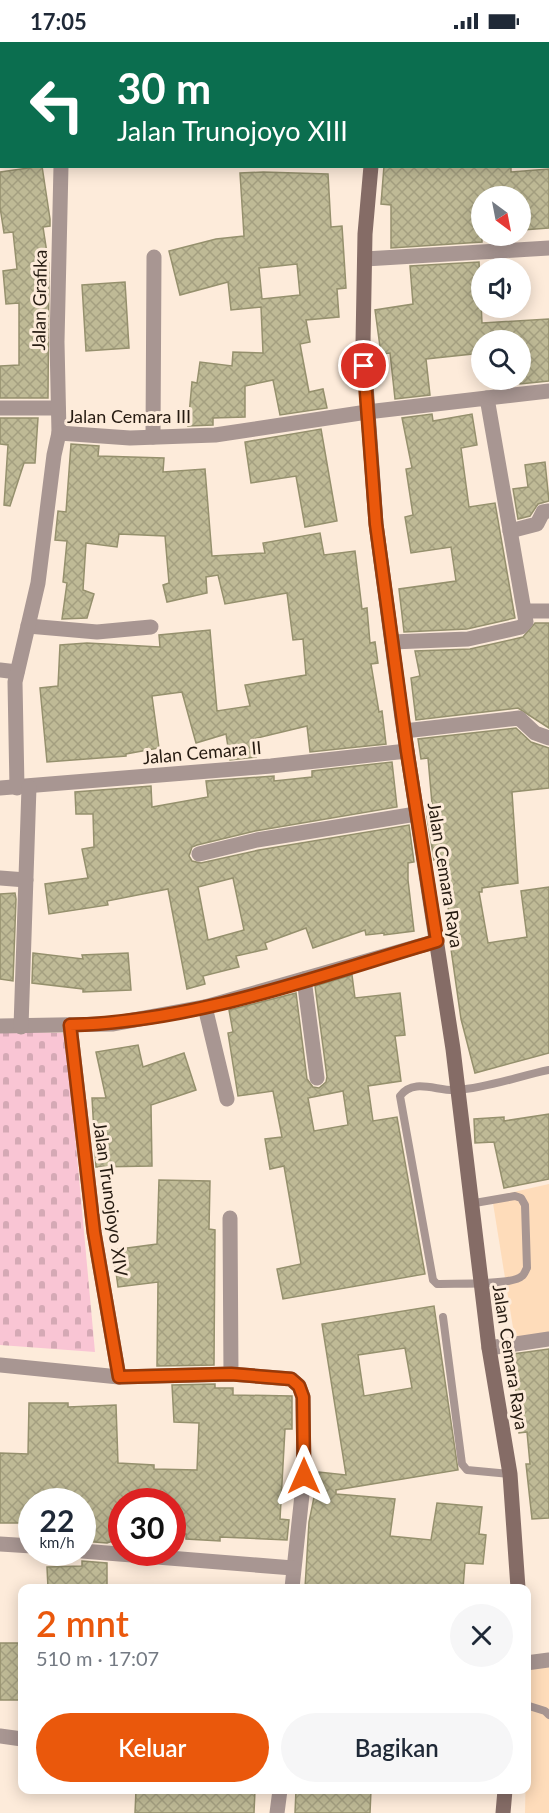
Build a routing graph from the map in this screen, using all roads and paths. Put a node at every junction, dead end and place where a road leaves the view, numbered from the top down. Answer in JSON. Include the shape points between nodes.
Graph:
{"nodes":[{"id":1,"x":61,"y":168,"type":"edge"},
{"id":2,"x":371,"y":168,"type":"edge"},
{"id":3,"x":549,"y":248,"type":"edge"},
{"id":4,"x":154,"y":257,"type":"dead end"},
{"id":5,"x":365,"y":259,"type":"junction"},
{"id":6,"x":549,"y":391,"type":"edge"},
{"id":7,"x":488,"y":398,"type":"junction"},
{"id":8,"x":0,"y":408,"type":"edge"},
{"id":9,"x":58,"y":408,"type":"junction"},
{"id":10,"x":367,"y":412,"type":"junction"},
{"id":11,"x":59,"y":433,"type":"junction"},
{"id":12,"x":153,"y":437,"type":"junction"},
{"id":13,"x":549,"y":511,"type":"edge"},
{"id":14,"x":510,"y":531,"type":"junction"},
{"id":15,"x":525,"y":611,"type":"junction"},
{"id":16,"x":549,"y":611,"type":"edge"},
{"id":17,"x":28,"y":626,"type":"junction"},
{"id":18,"x":151,"y":627,"type":"dead end"},
{"id":19,"x":392,"y":642,"type":"junction"},
{"id":20,"x":0,"y":670,"type":"edge"},
{"id":21,"x":17,"y":672,"type":"junction"},
{"id":22,"x":404,"y":731,"type":"junction"},
{"id":23,"x":549,"y":738,"type":"edge"},
{"id":24,"x":407,"y":751,"type":"junction"},
{"id":25,"x":23,"y":787,"type":"junction"},
{"id":26,"x":0,"y":788,"type":"edge"},
{"id":27,"x":416,"y":814,"type":"junction"},
{"id":28,"x":199,"y":855,"type":"dead end"},
{"id":29,"x":0,"y":878,"type":"edge"},
{"id":30,"x":26,"y":880,"type":"junction"},
{"id":31,"x":437,"y":941,"type":"junction"},
{"id":32,"x":304,"y":979,"type":"junction"},
{"id":33,"x":205,"y":1007,"type":"junction"},
{"id":34,"x":70,"y":1025,"type":"junction"},
{"id":35,"x":0,"y":1026,"type":"edge"},
{"id":36,"x":21,"y":1027,"type":"junction"},
{"id":37,"x":549,"y":1070,"type":"edge"},
{"id":38,"x":317,"y":1078,"type":"dead end"},
{"id":39,"x":456,"y":1090,"type":"junction"},
{"id":40,"x":227,"y":1099,"type":"dead end"},
{"id":41,"x":469,"y":1204,"type":"junction"},
{"id":42,"x":230,"y":1218,"type":"dead end"},
{"id":43,"x":480,"y":1282,"type":"junction"},
{"id":44,"x":443,"y":1317,"type":"dead end"},
{"id":45,"x":549,"y":1339,"type":"edge"},
{"id":46,"x":489,"y":1348,"type":"junction"},
{"id":47,"x":0,"y":1365,"type":"edge"},
{"id":48,"x":231,"y":1374,"type":"junction"},
{"id":49,"x":119,"y":1377,"type":"junction"},
{"id":50,"x":510,"y":1474,"type":"junction"},
{"id":51,"x":0,"y":1544,"type":"edge"},
{"id":52,"x":18,"y":1545,"type":"edge"},
{"id":53,"x":96,"y":1552,"type":"edge"},
{"id":54,"x":292,"y":1568,"type":"junction"},
{"id":55,"x":292,"y":1584,"type":"edge"},
{"id":56,"x":518,"y":1584,"type":"edge"},
{"id":57,"x":549,"y":1660,"type":"edge"},
{"id":58,"x":531,"y":1662,"type":"edge"},
{"id":59,"x":531,"y":1707,"type":"edge"},
{"id":60,"x":549,"y":1715,"type":"edge"},
{"id":61,"x":0,"y":1736,"type":"edge"},
{"id":62,"x":18,"y":1738,"type":"edge"},
{"id":63,"x":279,"y":1794,"type":"edge"},
{"id":64,"x":504,"y":1794,"type":"edge"},
{"id":65,"x":277,"y":1813,"type":"edge"},
{"id":66,"x":502,"y":1813,"type":"edge"}],
"edges":[{"from":1,"to":9,"type":"street","name":"Jalan Grafika"},
{"from":2,"to":5,"type":"main road","name":"Jalan Cemara Raya"},
{"from":3,"to":5,"type":"street"},
{"from":4,"to":12,"type":"street"},
{"from":5,"to":10,"type":"main road","name":"Jalan Cemara Raya","via":[[363,343]]},
{"from":6,"to":7,"type":"street","name":"Jalan Cemara III"},
{"from":7,"to":10,"type":"street","name":"Jalan Cemara III"},
{"from":7,"to":14,"type":"street"},
{"from":8,"to":9,"type":"street"},
{"from":9,"to":11,"type":"street","name":"Jalan Grafika"},
{"from":10,"to":12,"type":"street","name":"Jalan Cemara III","via":[[226,433]]},
{"from":10,"to":19,"type":"main road","name":"Jalan Cemara Raya","via":[[376,524]]},
{"from":11,"to":12,"type":"street","name":"Jalan Cemara III"},
{"from":11,"to":17,"type":"street","name":"Jalan Cemara III","via":[[38,583]]},
{"from":13,"to":14,"type":"street","via":[[543,512],[537,524]]},
{"from":14,"to":15,"type":"street"},
{"from":15,"to":16,"type":"street"},
{"from":15,"to":19,"type":"street","via":[[522,627],[468,639]]},
{"from":17,"to":18,"type":"street","via":[[97,632]]},
{"from":17,"to":21,"type":"street","name":"Jalan Cemara III"},
{"from":19,"to":22,"type":"main road","name":"Jalan Cemara Raya"},
{"from":20,"to":21,"type":"street"},
{"from":21,"to":25,"type":"street","name":"Jalan Cemara III"},
{"from":22,"to":23,"type":"street","via":[[519,718],[535,734]]},
{"from":22,"to":24,"type":"main road","name":"Jalan Cemara Raya"},
{"from":24,"to":25,"type":"street","name":"Jalan Cemara II"},
{"from":24,"to":27,"type":"main road","name":"Jalan Cemara Raya"},
{"from":25,"to":26,"type":"street","name":"Jalan Cemara II"},
{"from":25,"to":30,"type":"street","name":"Jalan Cemara III"},
{"from":27,"to":28,"type":"street","via":[[257,840]]},
{"from":27,"to":31,"type":"main road","name":"Jalan Cemara Raya"},
{"from":29,"to":30,"type":"street"},
{"from":30,"to":36,"type":"street","name":"Jalan Cemara III"},
{"from":31,"to":32,"type":"street"},
{"from":31,"to":39,"type":"main road","name":"Jalan Cemara Raya"},
{"from":32,"to":33,"type":"street"},
{"from":32,"to":38,"type":"street"},
{"from":33,"to":34,"type":"street","via":[[112,1024]]},
{"from":33,"to":40,"type":"street"},
{"from":34,"to":36,"type":"street"},
{"from":34,"to":49,"type":"street","name":"Jalan Trunojoyo XIV","via":[[94,1232]]},
{"from":35,"to":36,"type":"street"},
{"from":37,"to":39,"type":"lane"},
{"from":39,"to":41,"type":"main road","name":"Jalan Cemara Raya"},
{"from":39,"to":43,"type":"lane","via":[[413,1087],[400,1096],[433,1280],[437,1284]]},
{"from":41,"to":43,"type":"main road","name":"Jalan Cemara Raya"},
{"from":41,"to":43,"type":"lane","via":[[515,1196],[525,1205],[527,1268],[523,1275]]},
{"from":42,"to":48,"type":"street"},
{"from":43,"to":46,"type":"main road","name":"Jalan Cemara Raya"},
{"from":44,"to":50,"type":"lane","via":[[462,1464],[467,1470]]},
{"from":45,"to":46,"type":"street"},
{"from":46,"to":50,"type":"main road","name":"Jalan Cemara Raya"},
{"from":47,"to":49,"type":"street"},
{"from":48,"to":49,"type":"street"},
{"from":48,"to":54,"type":"street","via":[[291,1379],[303,1397],[304,1476]]},
{"from":50,"to":56,"type":"main road","name":"Jalan Cemara Raya"},
{"from":51,"to":52,"type":"street"},
{"from":53,"to":54,"type":"street"},
{"from":54,"to":55,"type":"street"},
{"from":57,"to":58,"type":"street"},
{"from":59,"to":60,"type":"lane"},
{"from":61,"to":62,"type":"street"},
{"from":63,"to":65,"type":"street"},
{"from":64,"to":66,"type":"main road"}]}
